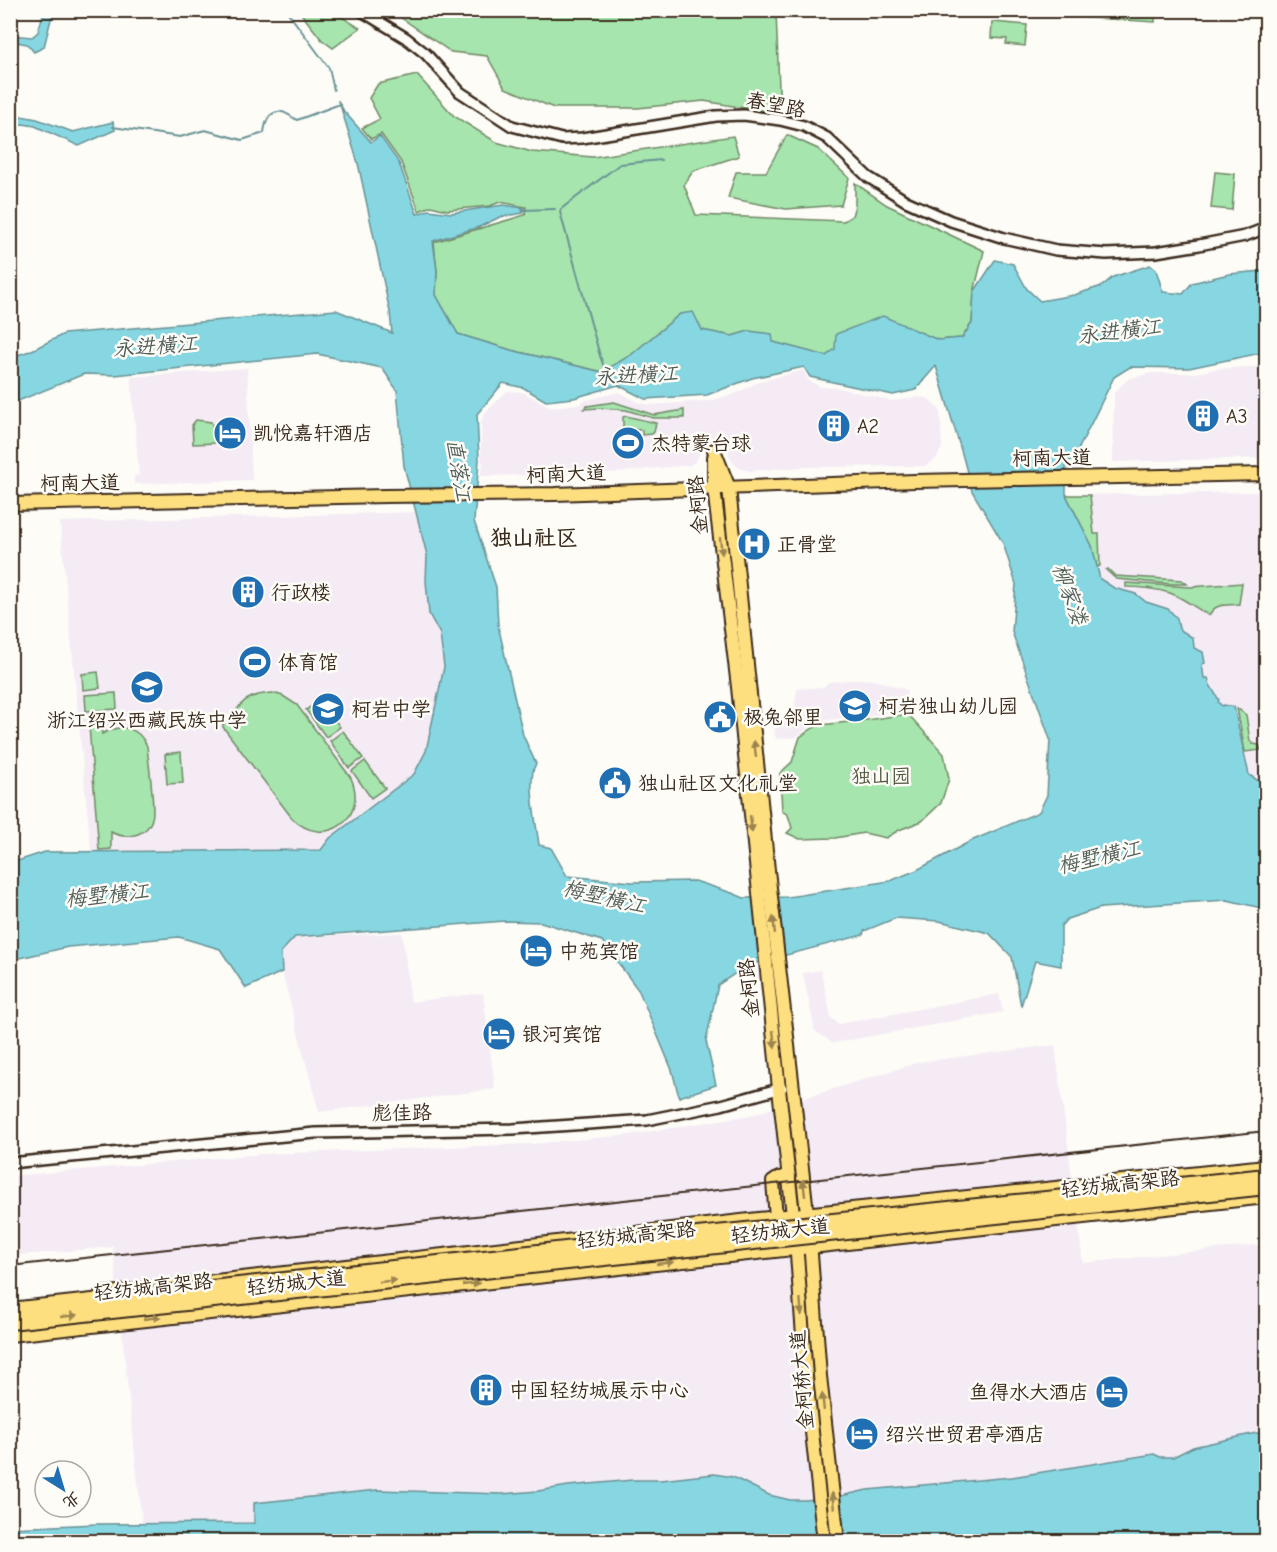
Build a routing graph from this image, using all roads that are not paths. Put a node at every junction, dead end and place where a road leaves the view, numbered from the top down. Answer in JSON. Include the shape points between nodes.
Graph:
{"nodes":[{"id":1,"x":360,"y":10,"type":"edge"},
{"id":2,"x":1266,"y":228,"type":"edge"},
{"id":3,"x":1266,"y":474,"type":"edge"},
{"id":4,"x":714,"y":488,"type":"junction"},
{"id":5,"x":729,"y":488,"type":"junction"},
{"id":6,"x":10,"y":504,"type":"edge"},
{"id":7,"x":762,"y":870,"type":"junction"},
{"id":8,"x":774,"y":981,"type":"junction"},
{"id":9,"x":792,"y":1085,"type":"junction"},
{"id":10,"x":778,"y":1089,"type":"junction"},
{"id":11,"x":10,"y":1163,"type":"edge"},
{"id":12,"x":1266,"y":1166,"type":"edge"},
{"id":13,"x":1266,"y":1176,"type":"edge"},
{"id":14,"x":789,"y":1177,"type":"junction"},
{"id":15,"x":1266,"y":1187,"type":"edge"},
{"id":16,"x":1266,"y":1197,"type":"edge"},
{"id":17,"x":807,"y":1214,"type":"junction"},
{"id":18,"x":794,"y":1215,"type":"junction"},
{"id":19,"x":776,"y":1217,"type":"junction"},
{"id":20,"x":811,"y":1247,"type":"junction"},
{"id":21,"x":796,"y":1249,"type":"junction"},
{"id":22,"x":10,"y":1303,"type":"edge"},
{"id":23,"x":10,"y":1310,"type":"edge"},
{"id":24,"x":10,"y":1322,"type":"edge"},
{"id":25,"x":10,"y":1335,"type":"edge"},
{"id":26,"x":824,"y":1542,"type":"edge"},
{"id":27,"x":838,"y":1542,"type":"edge"}],
"edges":[{"from":1,"to":2,"type":"street","name":"春望路","via":[[426,54],[460,93],[512,126],[562,139],[716,116],[780,120],[827,138],[868,177],[906,201],[972,228],[1056,250],[1156,252],[1245,236]]},
{"from":3,"to":5,"type":"main road","name":"柯南大道"},
{"from":4,"to":5,"type":"main road","name":"柯南大道"},
{"from":4,"to":5,"type":"main road","name":"金柯路","via":[[714,450]]},
{"from":4,"to":6,"type":"main road","name":"柯南大道"},
{"from":4,"to":7,"type":"main road","name":"金柯路","one_way":true},
{"from":7,"to":5,"type":"main road","name":"金柯路","one_way":true},
{"from":7,"to":8,"type":"main road","name":"金柯路"},
{"from":8,"to":9,"type":"main road","name":"金柯路"},
{"from":8,"to":10,"type":"main road","name":"金柯路","one_way":true},
{"from":9,"to":10,"type":"street","name":"彪佳路"},
{"from":17,"to":9,"type":"main road","name":"金柯路","one_way":true},
{"from":10,"to":11,"type":"street","name":"彪佳路","via":[[647,1120],[513,1129],[315,1133]]},
{"from":10,"to":14,"type":"main road","name":"金柯路"},
{"from":12,"to":17,"type":"main road","name":"轻纺城大道"},
{"from":13,"to":23,"type":"highway","name":"轻纺城高架路","bridge":true},
{"from":14,"to":18,"type":"main road","name":"金柯路"},
{"from":14,"to":19,"type":"main road","via":[[773,1182]]},
{"from":24,"to":15,"type":"highway","name":"轻纺城高架路","one_way":true,"bridge":true},
{"from":16,"to":20,"type":"main road","name":"轻纺城大道"},
{"from":17,"to":18,"type":"main road","name":"轻纺城大道"},
{"from":17,"to":20,"type":"main road","name":"金柯桥大道"},
{"from":18,"to":19,"type":"main road","name":"轻纺城大道"},
{"from":18,"to":21,"type":"main road","name":"金柯桥大道"},
{"from":19,"to":22,"type":"main road","name":"轻纺城大道"},
{"from":20,"to":21,"type":"main road","name":"轻纺城大道"},
{"from":27,"to":20,"type":"main road","name":"金柯桥大道","one_way":true},
{"from":25,"to":21,"type":"main road","name":"轻纺城大道","one_way":true},
{"from":21,"to":26,"type":"main road","name":"金柯桥大道","one_way":true}]}
